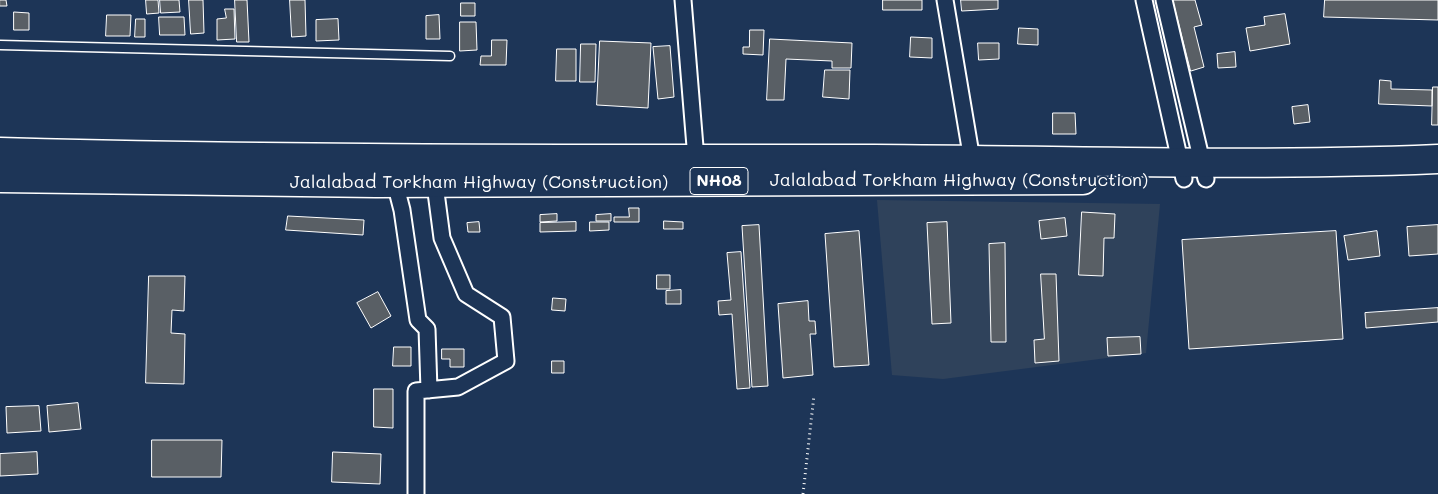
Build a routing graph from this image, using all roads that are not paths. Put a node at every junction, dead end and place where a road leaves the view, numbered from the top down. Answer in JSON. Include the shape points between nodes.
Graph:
{"nodes":[{"id":1,"x":683,"y":0,"type":"edge"},
{"id":2,"x":945,"y":0,"type":"edge"},
{"id":3,"x":1144,"y":0,"type":"edge"},
{"id":4,"x":1164,"y":0,"type":"edge"},
{"id":5,"x":0,"y":45,"type":"edge"},
{"id":6,"x":450,"y":56,"type":"dead end"},
{"id":7,"x":1189,"y":105,"type":"junction"},
{"id":8,"x":1169,"y":109,"type":"junction"},
{"id":9,"x":0,"y":152,"type":"edge"},
{"id":10,"x":696,"y":159,"type":"junction"},
{"id":11,"x":1438,"y":159,"type":"edge"},
{"id":12,"x":972,"y":160,"type":"junction"},
{"id":13,"x":1396,"y":161,"type":"junction"},
{"id":14,"x":1438,"y":165,"type":"edge"},
{"id":15,"x":434,"y":170,"type":"junction"},
{"id":16,"x":565,"y":170,"type":"junction"},
{"id":17,"x":1193,"y":171,"type":"junction"},
{"id":18,"x":0,"y":178,"type":"edge"},
{"id":19,"x":1438,"y":178,"type":"edge"},
{"id":20,"x":395,"y":183,"type":"junction"},
{"id":21,"x":429,"y":390,"type":"junction"},
{"id":22,"x":416,"y":494,"type":"edge"}],
"edges":[{"from":1,"to":10,"type":"street"},
{"from":2,"to":12,"type":"street"},
{"from":3,"to":8,"type":"street"},
{"from":4,"to":7,"type":"street"},
{"from":5,"to":6,"type":"lane"},
{"from":7,"to":8,"type":"street"},
{"from":7,"to":17,"type":"street"},
{"from":8,"to":17,"type":"street"},
{"from":9,"to":15,"type":"highway","number":"NH08"},
{"from":10,"to":12,"type":"highway","number":"NH08"},
{"from":10,"to":16,"type":"highway","number":"NH08"},
{"from":11,"to":13,"type":"highway","number":"NH08"},
{"from":12,"to":17,"type":"highway","number":"NH08"},
{"from":13,"to":14,"type":"highway","number":"NH08"},
{"from":13,"to":17,"type":"highway","number":"NH08"},
{"from":15,"to":16,"type":"highway","name":"Jalalabad Torkham Highway (Construction)","number":"NH08"},
{"from":15,"to":20,"type":"highway","name":"Jalalabad Torkham Highway (Construction)","number":"NH08"},
{"from":15,"to":21,"type":"street","via":[[442,238],[466,294],[502,317],[506,361],[458,387]]},
{"from":16,"to":17,"type":"highway","name":"Jalalabad Torkham Highway (Construction)","number":"NH08"},
{"from":17,"to":19,"type":"highway","name":"Jalalabad Torkham Highway (Construction)","number":"NH08"},
{"from":18,"to":20,"type":"highway","name":"Jalalabad Torkham Highway (Construction)","number":"NH08"},
{"from":20,"to":21,"type":"street","via":[[418,320],[427,329]]},
{"from":21,"to":22,"type":"street","via":[[416,391]]}]}
